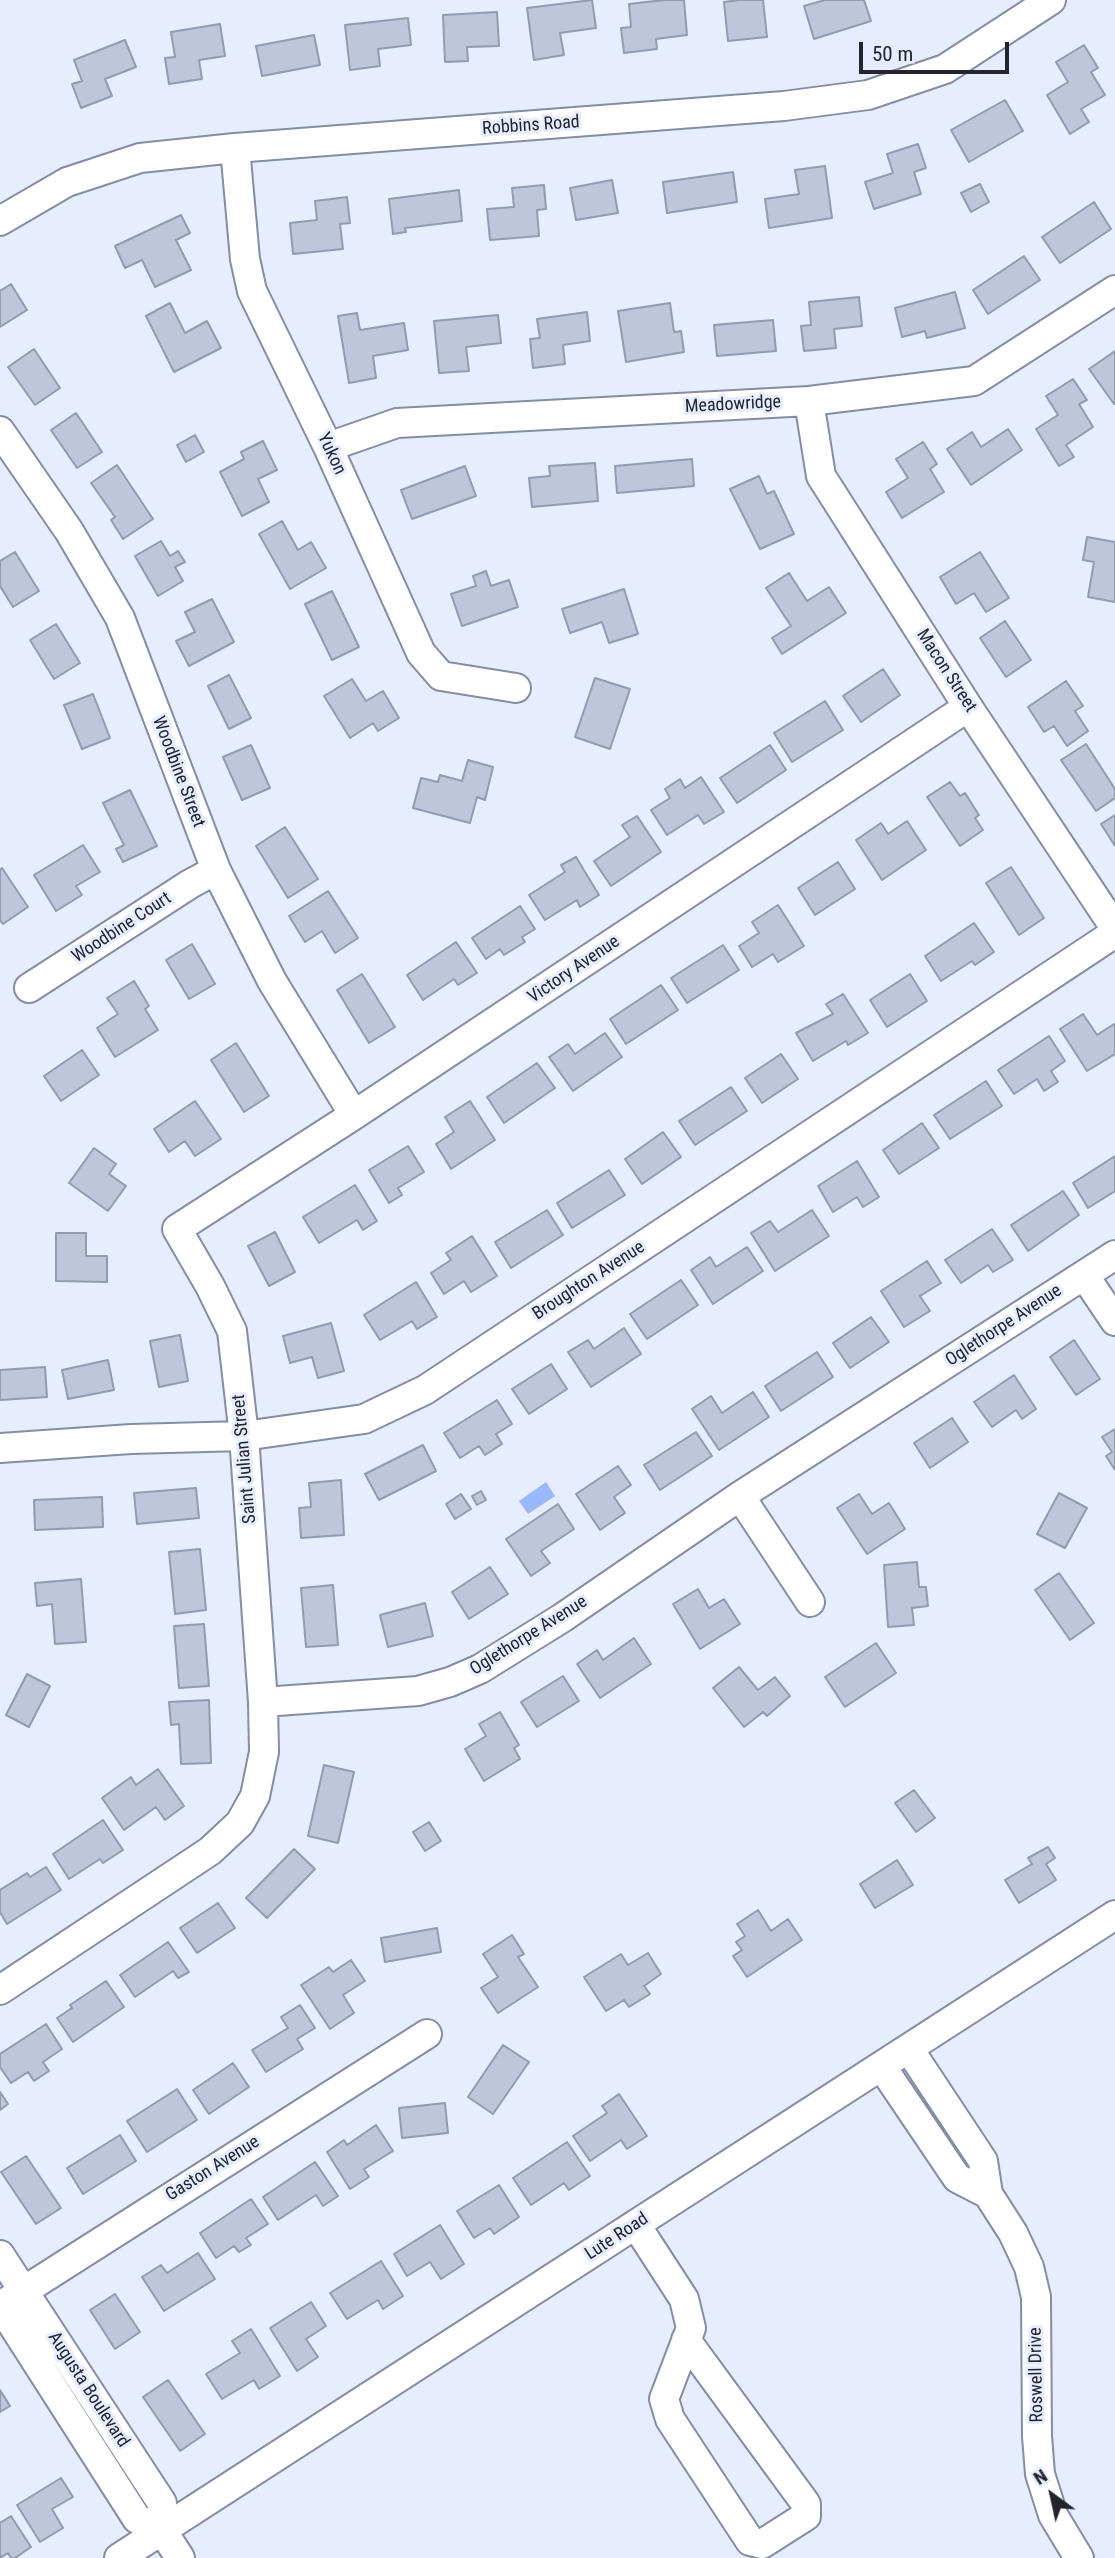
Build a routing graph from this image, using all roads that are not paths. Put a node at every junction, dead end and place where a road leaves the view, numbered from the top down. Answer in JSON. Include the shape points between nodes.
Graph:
{"nodes":[{"id":1,"x":1051,"y":0,"type":"edge"},
{"id":2,"x":235,"y":148,"type":"junction"},
{"id":3,"x":0,"y":221,"type":"edge"},
{"id":4,"x":1115,"y":290,"type":"edge"},
{"id":5,"x":809,"y":401,"type":"junction"},
{"id":6,"x":0,"y":431,"type":"edge"},
{"id":7,"x":328,"y":447,"type":"junction"},
{"id":8,"x":516,"y":688,"type":"dead end"},
{"id":9,"x":968,"y":707,"type":"junction"},
{"id":10,"x":216,"y":870,"type":"junction"},
{"id":11,"x":1115,"y":928,"type":"edge"},
{"id":12,"x":1115,"y":933,"type":"edge"},
{"id":13,"x":29,"y":988,"type":"dead end"},
{"id":14,"x":354,"y":1115,"type":"junction"},
{"id":15,"x":177,"y":1229,"type":"joint"},
{"id":16,"x":1105,"y":1266,"type":"edge"},
{"id":17,"x":1115,"y":1321,"type":"edge"},
{"id":18,"x":244,"y":1436,"type":"junction"},
{"id":19,"x":0,"y":1448,"type":"edge"},
{"id":20,"x":740,"y":1496,"type":"junction"},
{"id":21,"x":810,"y":1602,"type":"dead end"},
{"id":22,"x":263,"y":1702,"type":"junction"},
{"id":23,"x":1115,"y":1915,"type":"edge"},
{"id":24,"x":0,"y":1990,"type":"edge"},
{"id":25,"x":427,"y":2034,"type":"dead end"},
{"id":26,"x":909,"y":2049,"type":"junction"},
{"id":27,"x":882,"y":2067,"type":"junction"},
{"id":28,"x":988,"y":2194,"type":"junction"},
{"id":29,"x":636,"y":2225,"type":"junction"},
{"id":30,"x":0,"y":2255,"type":"edge"},
{"id":31,"x":6,"y":2302,"type":"edge"},
{"id":32,"x":686,"y":2340,"type":"junction"},
{"id":33,"x":162,"y":2530,"type":"junction"},
{"id":34,"x":119,"y":2558,"type":"edge"},
{"id":35,"x":180,"y":2558,"type":"edge"},
{"id":36,"x":1079,"y":2558,"type":"edge"}],
"edges":[{"from":1,"to":2,"type":"street","name":"Robbins Road","via":[[945,69],[868,95],[784,106]]},
{"from":2,"to":3,"type":"street","name":"Robbins Road","via":[[140,158],[67,182]]},
{"from":2,"to":7,"type":"street","name":"Yukon","via":[[252,291]]},
{"from":4,"to":5,"type":"street","name":"Meadowridge","via":[[974,381]]},
{"from":5,"to":7,"type":"street","name":"Meadowridge","via":[[397,423]]},
{"from":5,"to":9,"type":"street","name":"Macon Street","via":[[821,476]]},
{"from":6,"to":10,"type":"street","name":"Woodbine Street","via":[[69,531],[120,618]]},
{"from":7,"to":8,"type":"street","name":"Yukon","via":[[421,653],[441,676]]},
{"from":9,"to":11,"type":"street","name":"Macon Street"},
{"from":9,"to":14,"type":"street","name":"Victory Avenue"},
{"from":10,"to":13,"type":"street","name":"Woodbine Court"},
{"from":10,"to":14,"type":"street","name":"Woodbine Street","via":[[272,981]]},
{"from":12,"to":18,"type":"street","name":"Broughton Avenue","via":[[425,1390],[363,1419]]},
{"from":14,"to":15,"type":"street","name":"Victory Avenue"},
{"from":15,"to":18,"type":"street","name":"Saint Julian Street","via":[[232,1331]]},
{"from":16,"to":17,"type":"street"},
{"from":16,"to":20,"type":"street","name":"Oglethorpe Avenue"},
{"from":18,"to":19,"type":"street","name":"Broughton Avenue"},
{"from":18,"to":22,"type":"street","name":"Saint Julian Street"},
{"from":20,"to":21,"type":"street"},
{"from":20,"to":22,"type":"street","name":"Oglethorpe Avenue","via":[[562,1618],[480,1669],[450,1682],[391,1694]]},
{"from":22,"to":24,"type":"street","via":[[264,1752],[255,1796],[240,1823],[210,1851]]},
{"from":23,"to":26,"type":"street","name":"Lute Road"},
{"from":25,"to":31,"type":"street","name":"Gaston Avenue"},
{"from":26,"to":27,"type":"street","name":"Lute Road"},
{"from":26,"to":28,"type":"street","name":"Roswell Drive","via":[[983,2161]]},
{"from":27,"to":28,"type":"street","via":[[957,2178]]},
{"from":27,"to":29,"type":"street","name":"Lute Road"},
{"from":28,"to":36,"type":"street","name":"Roswell Drive","via":[[1029,2267],[1036,2297],[1040,2473],[1053,2515]]},
{"from":29,"to":32,"type":"street","via":[[684,2299],[691,2328]]},
{"from":29,"to":33,"type":"street","name":"Lute Road"},
{"from":30,"to":31,"type":"street","name":"Augusta Boulevard"},
{"from":31,"to":33,"type":"street","name":"Augusta Boulevard","via":[[162,2503]]},
{"from":32,"to":32,"type":"street","via":[[806,2504],[806,2516],[762,2544],[750,2542],[670,2419],[664,2399]]},
{"from":33,"to":34,"type":"street","name":"Lute Road"},
{"from":33,"to":35,"type":"street","name":"Augusta Boulevard"}]}
